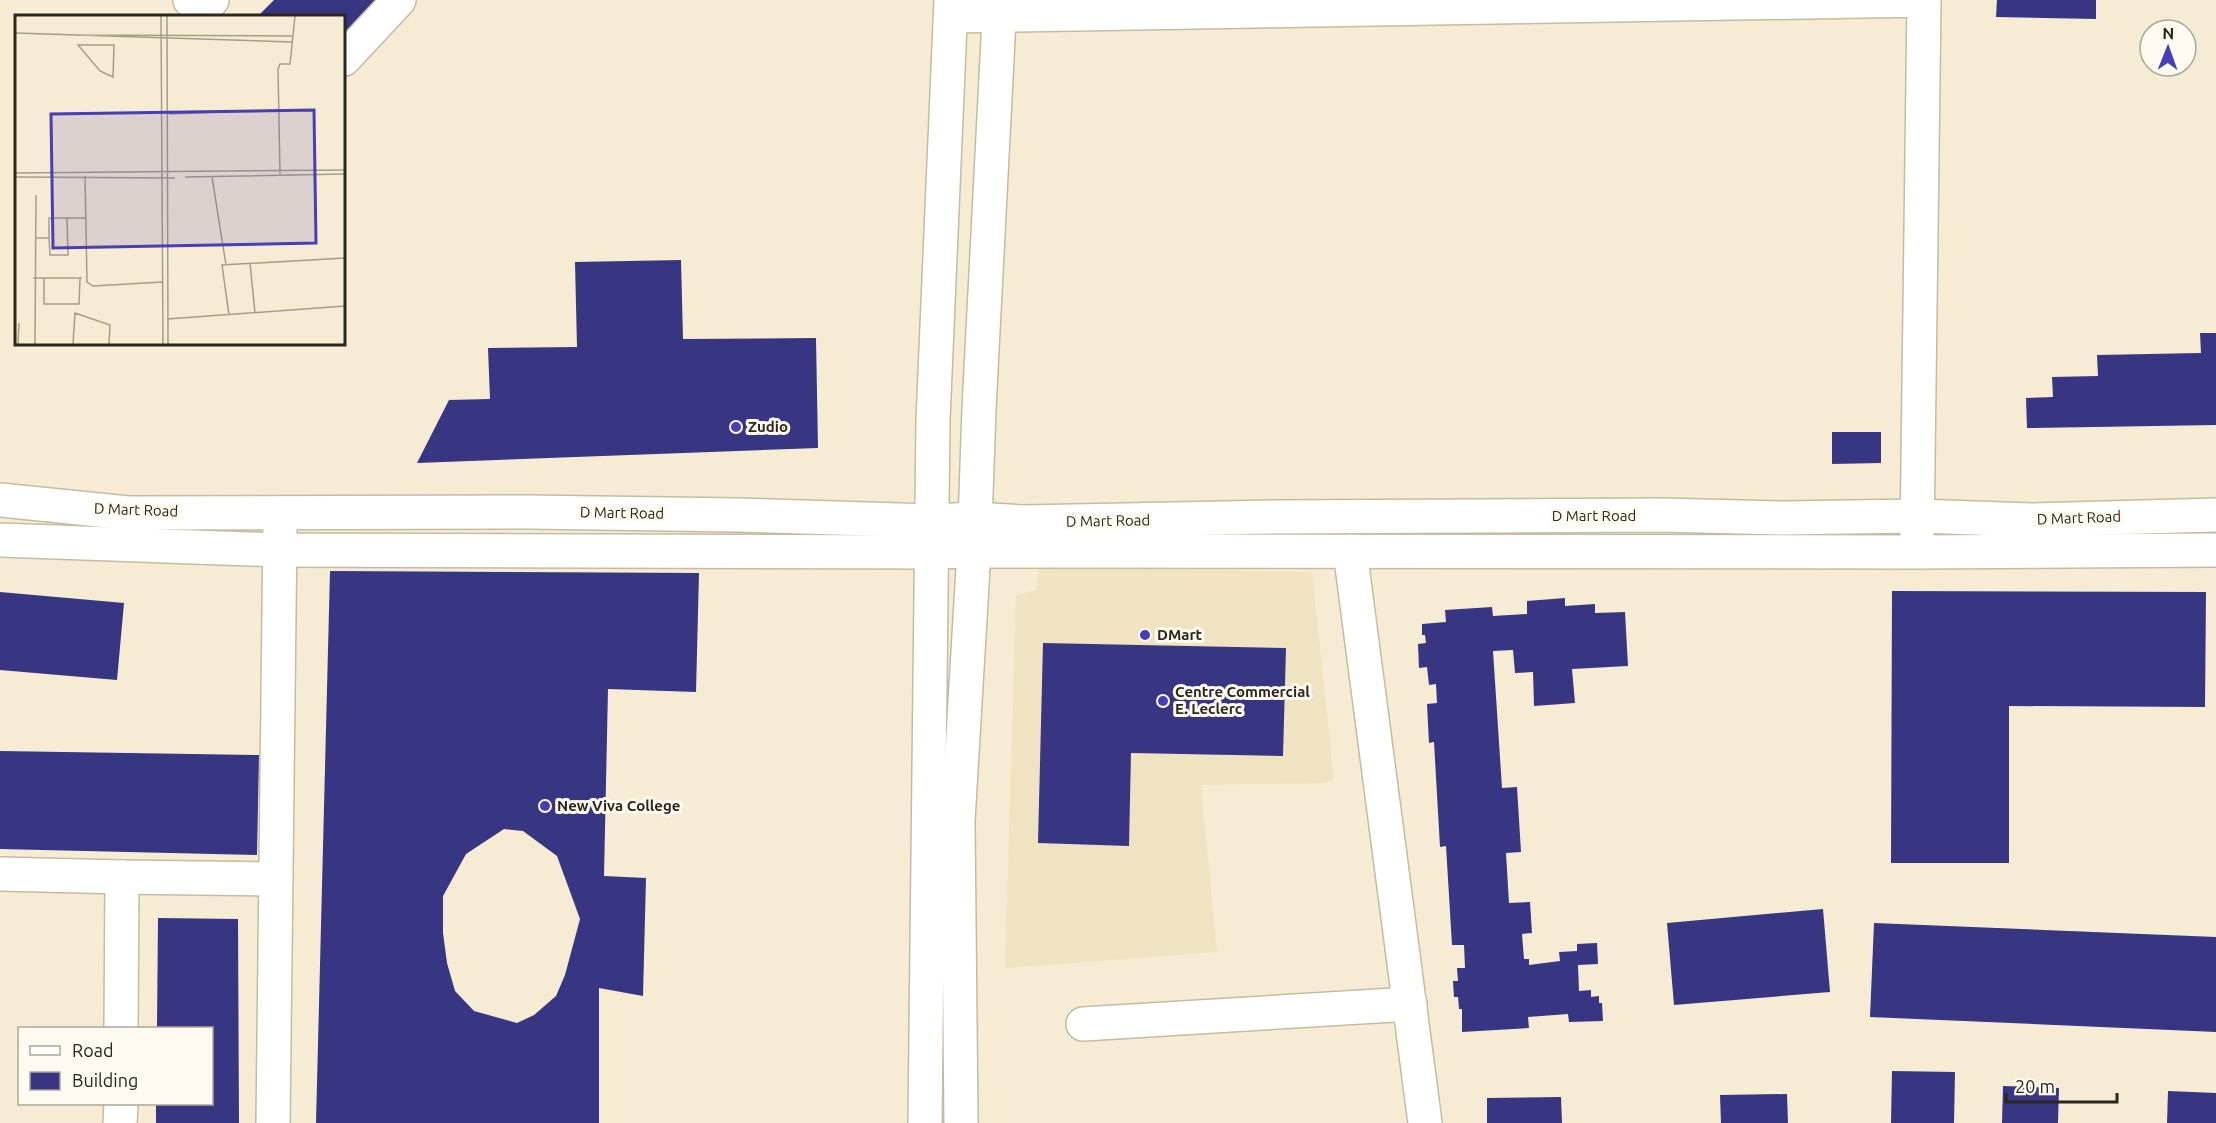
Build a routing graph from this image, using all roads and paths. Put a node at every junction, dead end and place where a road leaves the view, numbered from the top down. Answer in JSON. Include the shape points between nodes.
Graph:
{"nodes":[{"id":1,"x":399,"y":0,"type":"edge"},
{"id":2,"x":1000,"y":7,"type":"edge"},
{"id":3,"x":951,"y":8,"type":"edge"},
{"id":4,"x":345,"y":58,"type":"edge"},
{"id":5,"x":0,"y":500,"type":"edge"},
{"id":6,"x":280,"y":512,"type":"junction"},
{"id":7,"x":2216,"y":515,"type":"edge"},
{"id":8,"x":1918,"y":516,"type":"junction"},
{"id":9,"x":974,"y":519,"type":"junction"},
{"id":10,"x":932,"y":537,"type":"junction"},
{"id":11,"x":0,"y":540,"type":"edge"},
{"id":12,"x":280,"y":550,"type":"junction"},
{"id":13,"x":2216,"y":550,"type":"edge"},
{"id":14,"x":974,"y":551,"type":"junction"},
{"id":15,"x":1350,"y":551,"type":"junction"},
{"id":16,"x":1917,"y":552,"type":"junction"},
{"id":17,"x":943,"y":846,"type":"junction"},
{"id":18,"x":0,"y":874,"type":"edge"},
{"id":19,"x":122,"y":877,"type":"junction"},
{"id":20,"x":276,"y":879,"type":"junction"},
{"id":21,"x":1410,"y":1004,"type":"junction"},
{"id":22,"x":1083,"y":1024,"type":"dead end"},
{"id":23,"x":121,"y":1027,"type":"edge"},
{"id":24,"x":121,"y":1105,"type":"edge"},
{"id":25,"x":120,"y":1123,"type":"edge"},
{"id":26,"x":273,"y":1123,"type":"edge"},
{"id":27,"x":925,"y":1123,"type":"edge"},
{"id":28,"x":961,"y":1123,"type":"edge"},
{"id":29,"x":1425,"y":1123,"type":"edge"}],
"edges":[{"from":1,"to":4,"type":"street"},
{"from":2,"to":3,"type":"street"},
{"from":2,"to":8,"type":"street","via":[[1924,0]]},
{"from":2,"to":9,"type":"street"},
{"from":3,"to":10,"type":"street","via":[[933,420]]},
{"from":5,"to":6,"type":"street","name":"D Mart Road","via":[[128,513]]},
{"from":6,"to":10,"type":"street","name":"D Mart Road","via":[[563,513]]},
{"from":6,"to":12,"type":"street"},
{"from":7,"to":8,"type":"street","name":"D Mart Road","via":[[2031,520]]},
{"from":8,"to":9,"type":"street","name":"D Mart Road","via":[[1272,517],[1035,522]]},
{"from":8,"to":16,"type":"street"},
{"from":9,"to":10,"type":"street","name":"D Mart Road"},
{"from":9,"to":14,"type":"street"},
{"from":10,"to":12,"type":"street","name":"D Mart Road"},
{"from":10,"to":14,"type":"street","name":"D Mart Road"},
{"from":10,"to":17,"type":"street"},
{"from":11,"to":12,"type":"street","name":"D Mart Road"},
{"from":12,"to":20,"type":"street"},
{"from":13,"to":16,"type":"street","name":"D Mart Road"},
{"from":14,"to":15,"type":"street","name":"D Mart Road"},
{"from":14,"to":17,"type":"street","via":[[958,821]]},
{"from":15,"to":16,"type":"street","name":"D Mart Road"},
{"from":15,"to":21,"type":"street"},
{"from":17,"to":27,"type":"street"},
{"from":17,"to":28,"type":"street"},
{"from":18,"to":19,"type":"street"},
{"from":19,"to":20,"type":"street"},
{"from":19,"to":23,"type":"street"},
{"from":20,"to":26,"type":"street"},
{"from":21,"to":22,"type":"street"},
{"from":21,"to":29,"type":"street"},
{"from":24,"to":25,"type":"street"}]}
